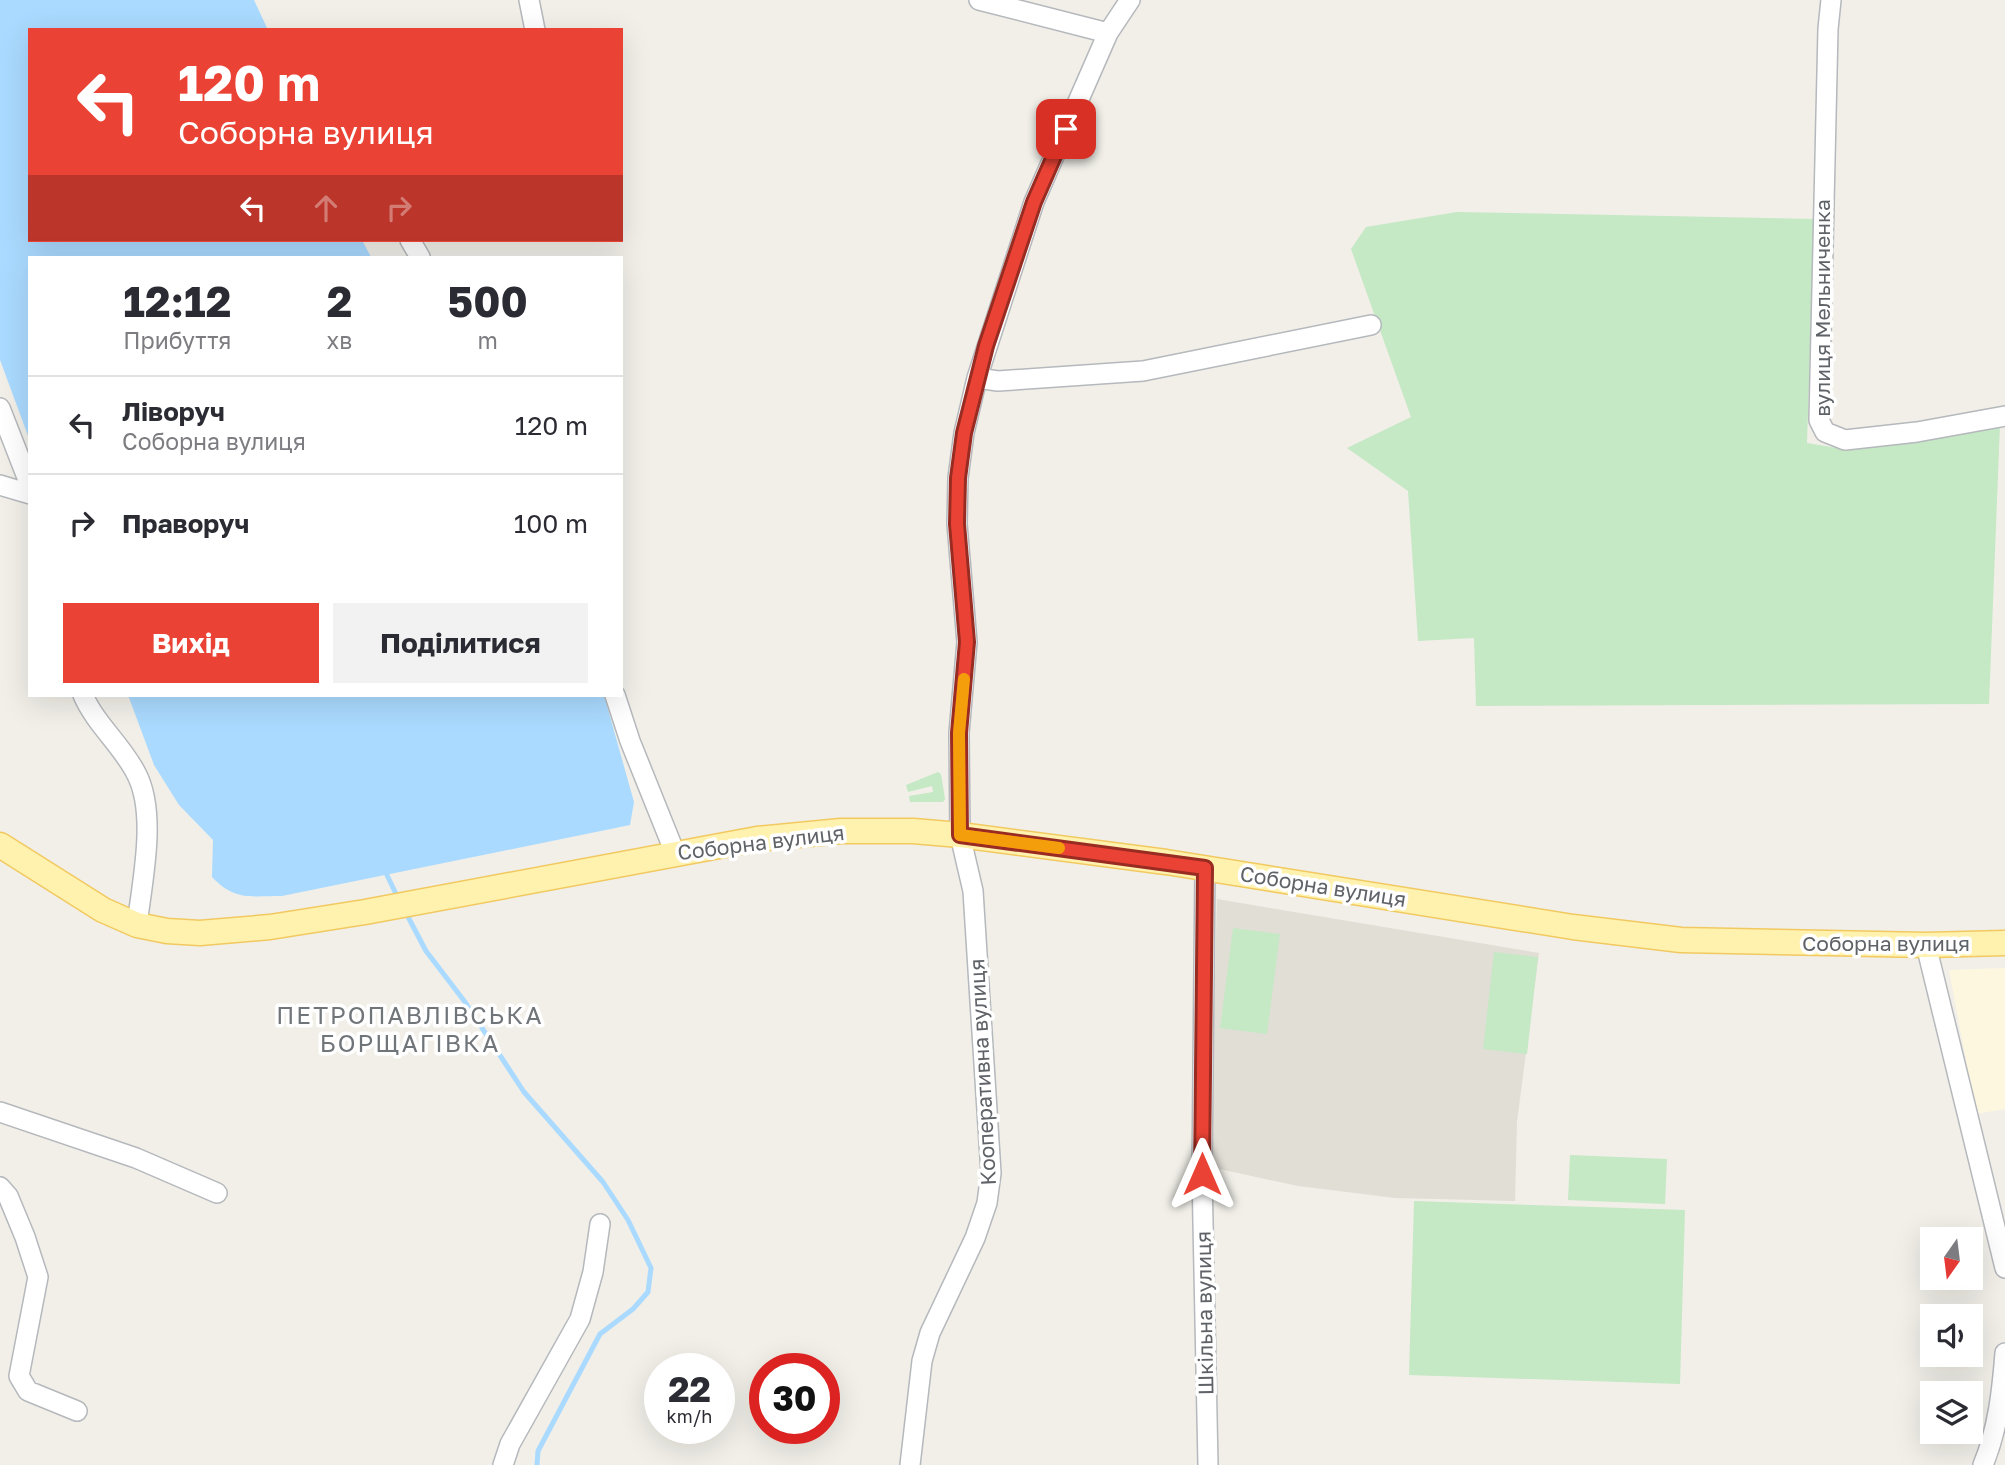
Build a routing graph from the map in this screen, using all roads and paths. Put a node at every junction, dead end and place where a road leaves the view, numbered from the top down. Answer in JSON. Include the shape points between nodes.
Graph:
{"nodes":[{"id":1,"x":529,"y":0,"type":"edge"},
{"id":2,"x":979,"y":0,"type":"edge"},
{"id":3,"x":1130,"y":0,"type":"edge"},
{"id":4,"x":1832,"y":0,"type":"edge"},
{"id":5,"x":535,"y":28,"type":"edge"},
{"id":6,"x":1108,"y":33,"type":"junction"},
{"id":7,"x":1371,"y":325,"type":"dead end"},
{"id":8,"x":977,"y":378,"type":"junction"},
{"id":9,"x":0,"y":408,"type":"edge"},
{"id":10,"x":2005,"y":416,"type":"edge"},
{"id":11,"x":28,"y":480,"type":"edge"},
{"id":12,"x":0,"y":485,"type":"edge"},
{"id":13,"x":28,"y":493,"type":"edge"},
{"id":14,"x":84,"y":697,"type":"edge"},
{"id":15,"x":616,"y":697,"type":"edge"},
{"id":16,"x":960,"y":835,"type":"junction"},
{"id":17,"x":0,"y":845,"type":"edge"},
{"id":18,"x":675,"y":853,"type":"junction"},
{"id":19,"x":1205,"y":868,"type":"junction"},
{"id":20,"x":137,"y":925,"type":"junction"},
{"id":21,"x":2005,"y":943,"type":"edge"},
{"id":22,"x":1926,"y":945,"type":"junction"},
{"id":23,"x":0,"y":1112,"type":"edge"},
{"id":24,"x":0,"y":1187,"type":"edge"},
{"id":25,"x":217,"y":1193,"type":"dead end"},
{"id":26,"x":600,"y":1224,"type":"dead end"},
{"id":27,"x":2005,"y":1268,"type":"edge"},
{"id":28,"x":2005,"y":1353,"type":"edge"},
{"id":29,"x":77,"y":1411,"type":"dead end"},
{"id":30,"x":503,"y":1465,"type":"edge"},
{"id":31,"x":910,"y":1465,"type":"edge"},
{"id":32,"x":1208,"y":1465,"type":"edge"},
{"id":33,"x":1983,"y":1465,"type":"edge"}],
"edges":[{"from":1,"to":5,"type":"street"},
{"from":2,"to":6,"type":"street"},
{"from":3,"to":6,"type":"street","name":"Кооперативна вулиця"},
{"from":4,"to":10,"type":"street","name":"вулиця Мельниченка","via":[[1819,420],[1825,432],[1845,440]]},
{"from":6,"to":8,"type":"street","name":"Кооперативна вулиця","via":[[1034,202]]},
{"from":7,"to":8,"type":"street","via":[[1143,371],[998,381]]},
{"from":8,"to":16,"type":"street","name":"Кооперативна вулиця","via":[[958,478],[957,524],[967,642],[959,733]]},
{"from":9,"to":11,"type":"street"},
{"from":12,"to":13,"type":"street"},
{"from":14,"to":20,"type":"street","via":[[138,776],[146,808]]},
{"from":15,"to":18,"type":"street"},
{"from":16,"to":18,"type":"main road","name":"Соборна вулиця","via":[[841,831]]},
{"from":16,"to":19,"type":"main road","name":"Соборна вулиця"},
{"from":16,"to":31,"type":"street","name":"Кооперативна вулиця","via":[[973,891],[991,1173],[975,1238],[930,1333],[922,1361]]},
{"from":17,"to":20,"type":"main road","name":"Соборна вулиця","via":[[103,910]]},
{"from":18,"to":20,"type":"main road","name":"Соборна вулиця","via":[[270,927],[200,933]]},
{"from":19,"to":22,"type":"main road","name":"Соборна вулиця","via":[[1668,938]]},
{"from":19,"to":32,"type":"street","name":"Шкільна вулиця","via":[[1202,1174]]},
{"from":21,"to":22,"type":"main road","name":"Соборна вулиця"},
{"from":22,"to":27,"type":"street"},
{"from":23,"to":25,"type":"street","via":[[136,1158]]},
{"from":24,"to":29,"type":"street","via":[[8,1196],[38,1277],[19,1376],[28,1391]]},
{"from":26,"to":30,"type":"street","via":[[580,1319],[510,1444]]},
{"from":28,"to":33,"type":"street","via":[[2001,1394]]}]}
